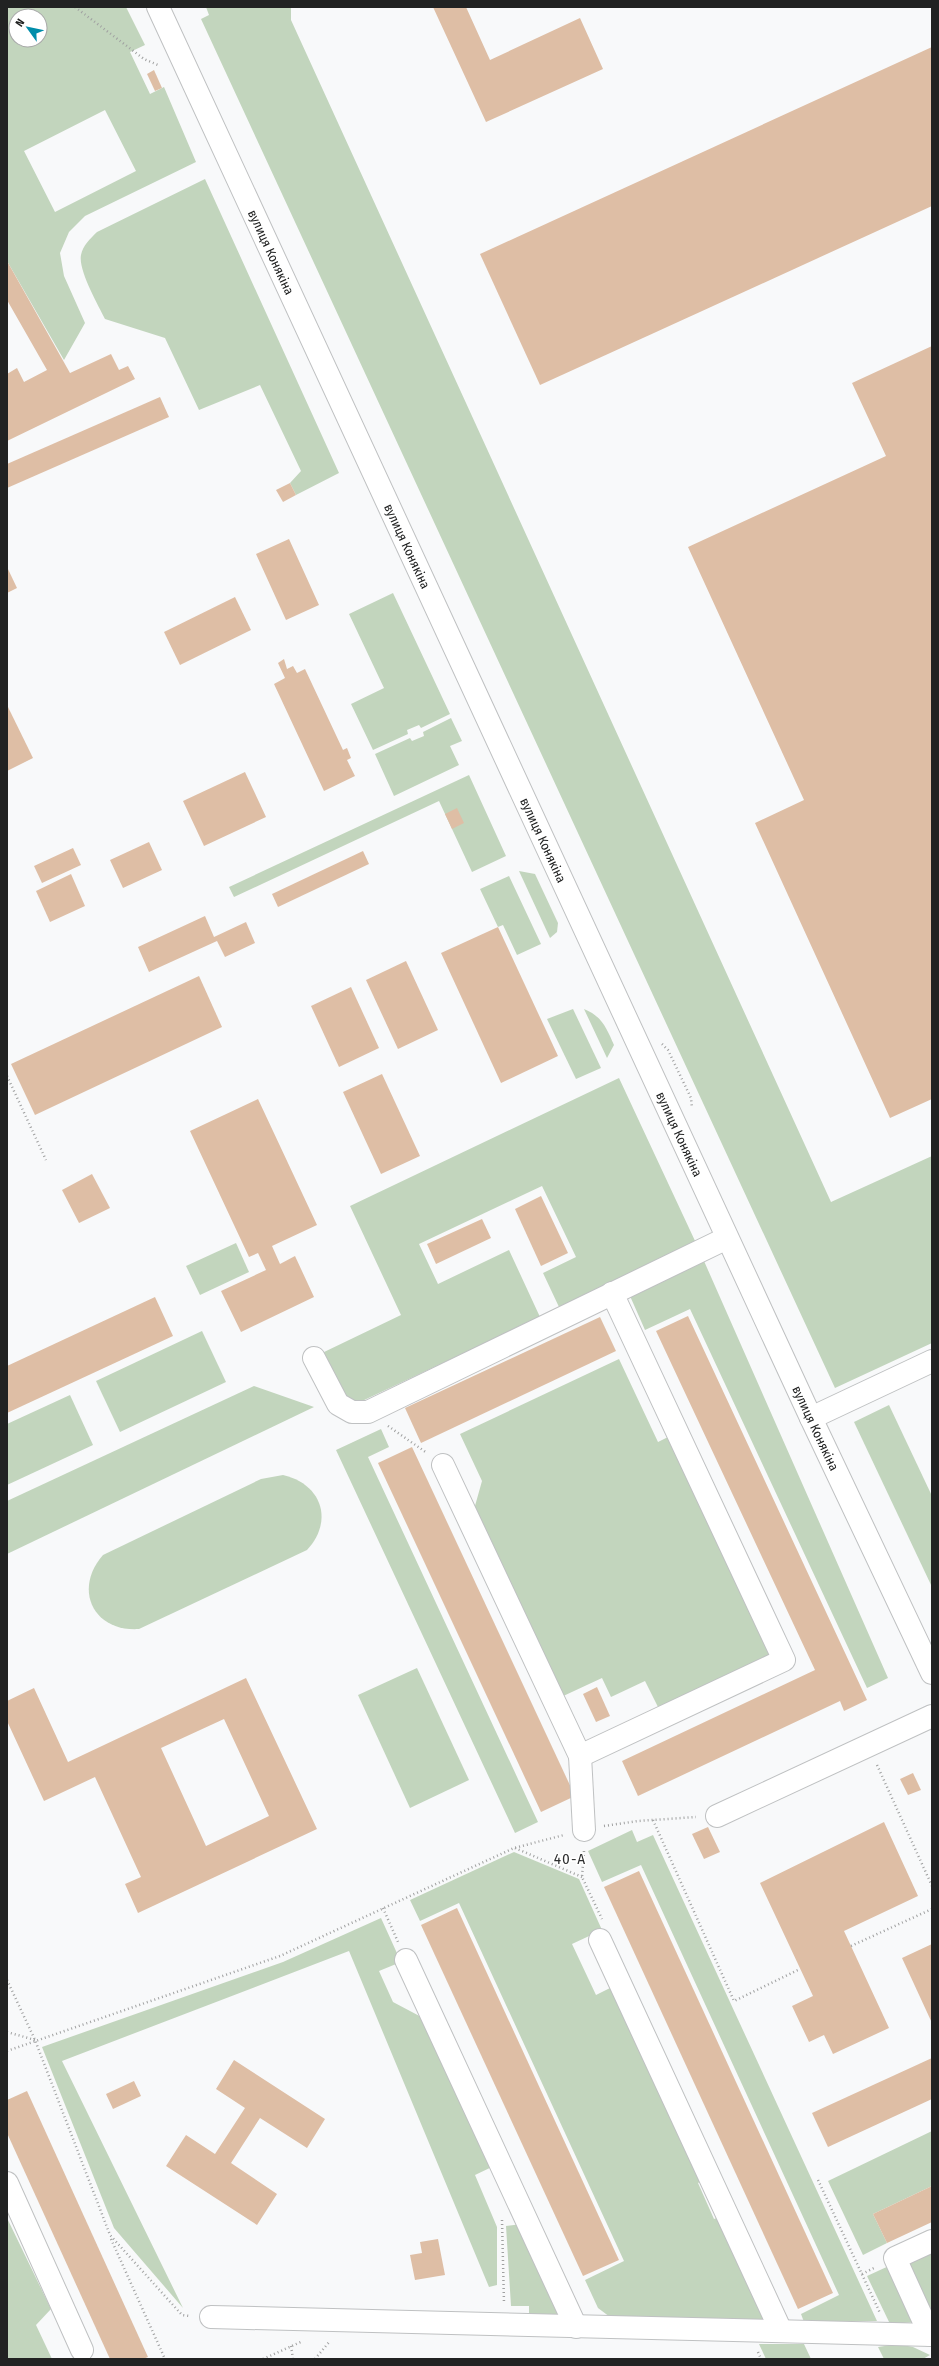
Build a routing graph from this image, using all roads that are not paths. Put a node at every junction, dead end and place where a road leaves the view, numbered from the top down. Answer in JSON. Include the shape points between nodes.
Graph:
{"nodes":[{"id":1,"x":158,"y":7,"type":"edge"},
{"id":2,"x":728,"y":1238,"type":"junction"},
{"id":3,"x":612,"y":1293,"type":"junction"},
{"id":4,"x":314,"y":1358,"type":"dead end"},
{"id":5,"x":932,"y":1361,"type":"edge"},
{"id":6,"x":811,"y":1418,"type":"junction"},
{"id":7,"x":444,"y":1465,"type":"road end"},
{"id":8,"x":932,"y":1672,"type":"edge"},
{"id":9,"x":932,"y":1716,"type":"edge"},
{"id":10,"x":580,"y":1756,"type":"junction"},
{"id":11,"x":717,"y":1816,"type":"road end"},
{"id":12,"x":584,"y":1830,"type":"road end"},
{"id":13,"x":600,"y":1940,"type":"road end"},
{"id":14,"x":406,"y":1960,"type":"road end"},
{"id":15,"x":7,"y":2183,"type":"edge"},
{"id":16,"x":932,"y":2241,"type":"edge"},
{"id":17,"x":211,"y":2317,"type":"road end"},
{"id":18,"x":576,"y":2327,"type":"junction"},
{"id":19,"x":781,"y":2331,"type":"junction"},
{"id":20,"x":931,"y":2335,"type":"edge"},
{"id":21,"x":82,"y":2350,"type":"dead end"}],
"edges":[{"from":1,"to":2,"type":"street","name":"вулиця Конякіна"},
{"from":2,"to":3,"type":"street"},
{"from":2,"to":6,"type":"street","name":"вулиця Конякіна"},
{"from":3,"to":4,"type":"street","via":[[368,1412],[352,1412],[338,1404]]},
{"from":3,"to":10,"type":"street","via":[[784,1660]]},
{"from":5,"to":6,"type":"street"},
{"from":6,"to":8,"type":"street","name":"вулиця Конякіна"},
{"from":7,"to":10,"type":"street"},
{"from":9,"to":11,"type":"street"},
{"from":10,"to":12,"type":"street"},
{"from":13,"to":19,"type":"street"},
{"from":14,"to":18,"type":"street"},
{"from":15,"to":21,"type":"street"},
{"from":16,"to":20,"type":"street","via":[[894,2258]]},
{"from":17,"to":18,"type":"street"},
{"from":18,"to":19,"type":"street"},
{"from":19,"to":20,"type":"street"}]}
